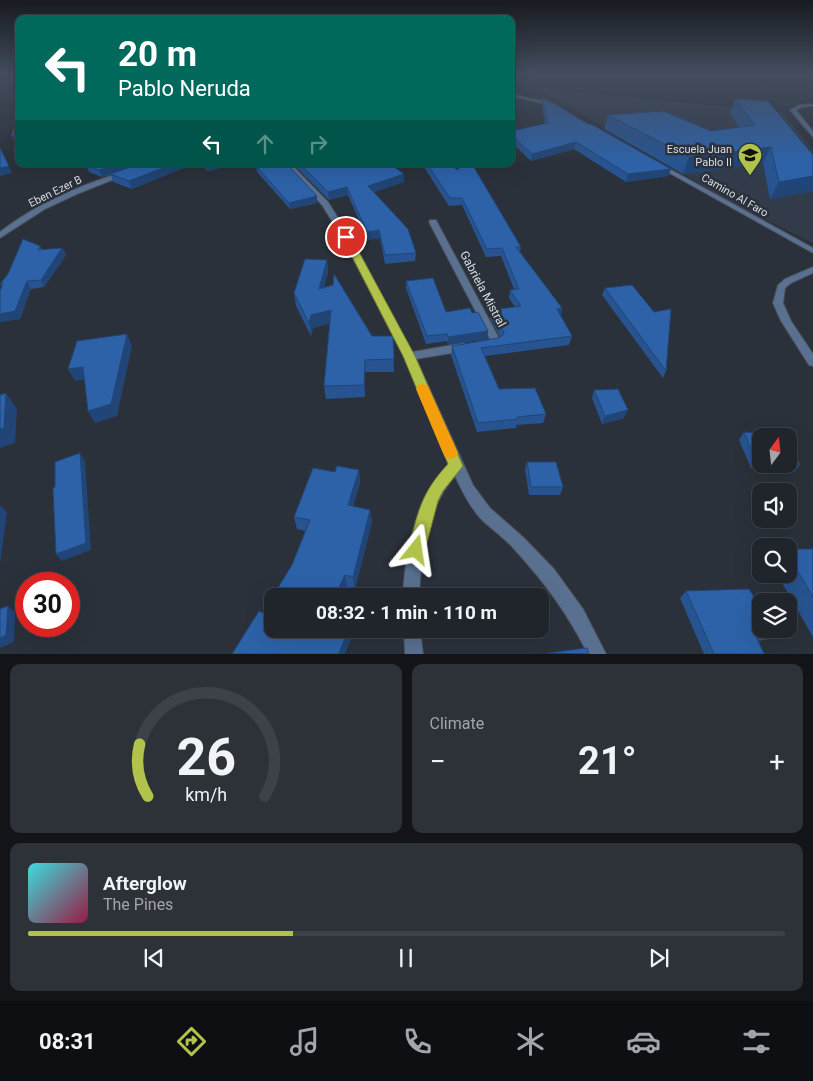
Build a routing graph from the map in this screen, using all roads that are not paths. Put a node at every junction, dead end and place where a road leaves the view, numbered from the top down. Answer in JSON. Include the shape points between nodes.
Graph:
{"nodes":[{"id":1,"x":552,"y":105,"type":"edge"},
{"id":2,"x":813,"y":105,"type":"edge"},
{"id":3,"x":558,"y":108,"type":"edge"},
{"id":4,"x":813,"y":135,"type":"edge"},
{"id":5,"x":653,"y":162,"type":"edge"},
{"id":6,"x":291,"y":167,"type":"edge"},
{"id":7,"x":134,"y":171,"type":"edge"},
{"id":8,"x":433,"y":222,"type":"dead end"},
{"id":9,"x":0,"y":236,"type":"edge"},
{"id":10,"x":813,"y":251,"type":"edge"},
{"id":11,"x":813,"y":270,"type":"edge"},
{"id":12,"x":409,"y":356,"type":"junction"},
{"id":13,"x":813,"y":362,"type":"edge"},
{"id":14,"x":456,"y":466,"type":"junction"},
{"id":15,"x":412,"y":588,"type":"edge"},
{"id":16,"x":413,"y":638,"type":"edge"},
{"id":17,"x":414,"y":654,"type":"edge"},
{"id":18,"x":598,"y":654,"type":"edge"}],
"edges":[{"from":1,"to":3,"type":"street"},
{"from":2,"to":4,"type":"street","via":[[793,110]]},
{"from":5,"to":10,"type":"street","name":"Camino Al Faro"},
{"from":6,"to":12,"type":"street","via":[[313,189],[336,220]]},
{"from":7,"to":9,"type":"street","name":"Eben Ezer B","via":[[53,203]]},
{"from":8,"to":12,"type":"street","name":"Gabriela Mistral","via":[[496,342]]},
{"from":11,"to":13,"type":"street","via":[[788,281],[778,294],[786,321]]},
{"from":12,"to":14,"type":"street"},
{"from":14,"to":15,"type":"street","via":[[442,480],[430,500],[416,550]]},
{"from":14,"to":18,"type":"street","via":[[485,513],[548,575],[577,615]]},
{"from":16,"to":17,"type":"street"}]}
